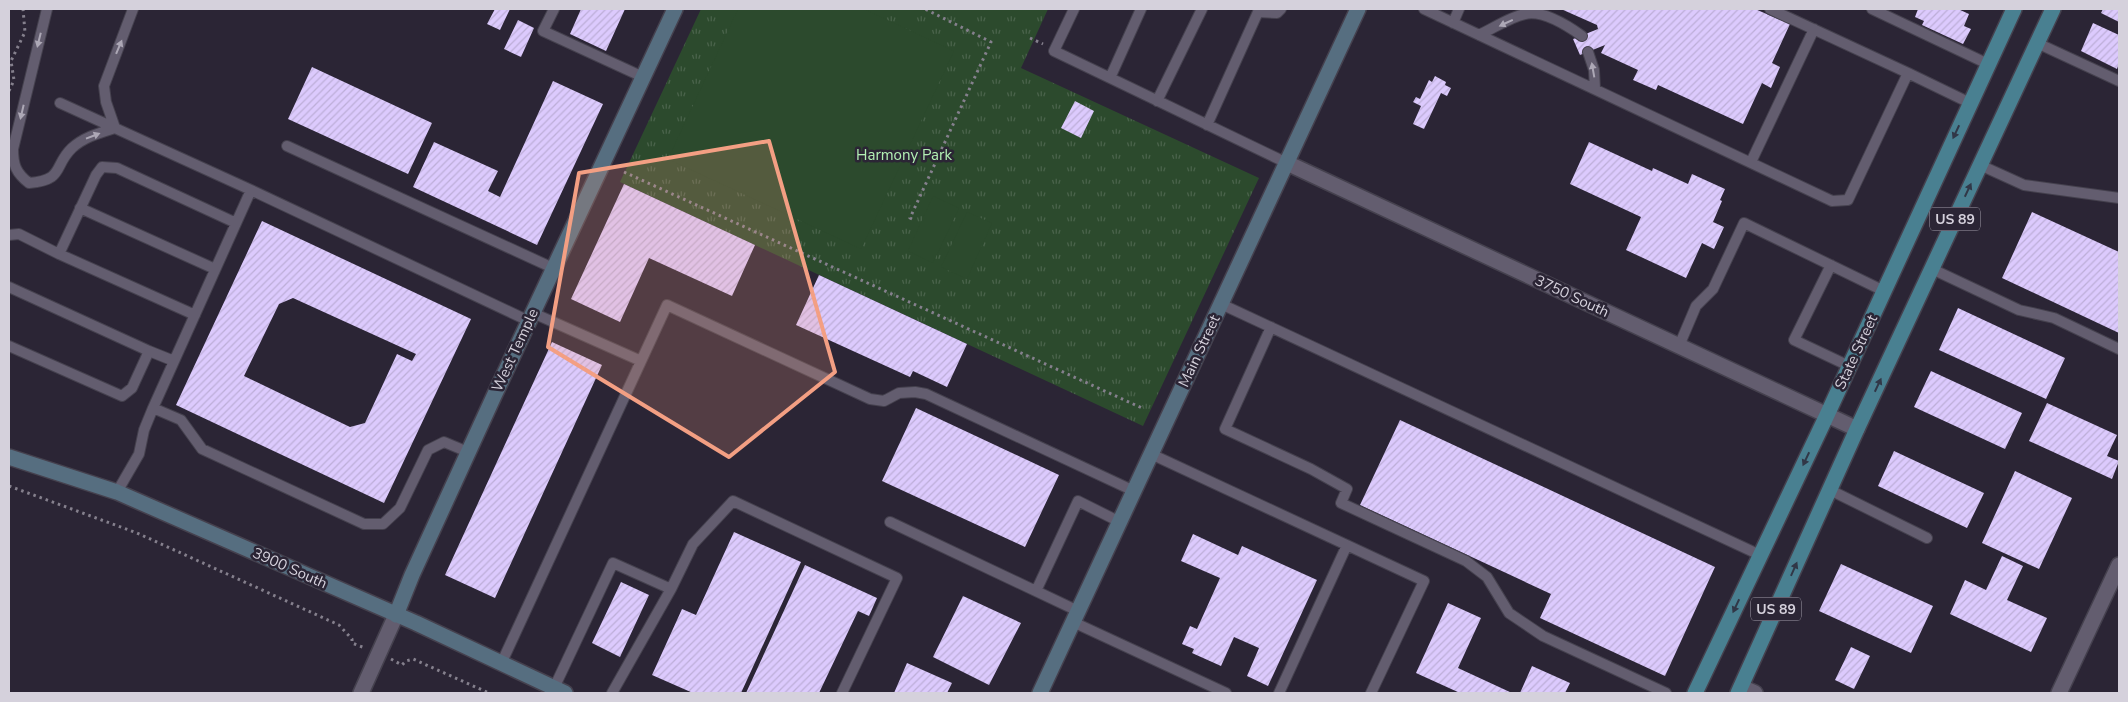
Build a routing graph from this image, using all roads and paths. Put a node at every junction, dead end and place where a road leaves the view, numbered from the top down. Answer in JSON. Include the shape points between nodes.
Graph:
{"nodes":[{"id":1,"x":23,"y":9,"type":"edge"},
{"id":2,"x":47,"y":9,"type":"edge"},
{"id":3,"x":134,"y":9,"type":"edge"},
{"id":4,"x":554,"y":9,"type":"edge"},
{"id":5,"x":675,"y":9,"type":"edge"},
{"id":6,"x":925,"y":9,"type":"edge"},
{"id":7,"x":1074,"y":9,"type":"edge"},
{"id":8,"x":1141,"y":9,"type":"edge"},
{"id":9,"x":1202,"y":9,"type":"edge"},
{"id":10,"x":1281,"y":9,"type":"edge"},
{"id":11,"x":1357,"y":9,"type":"edge"},
{"id":12,"x":1424,"y":9,"type":"edge"},
{"id":13,"x":1459,"y":9,"type":"edge"},
{"id":14,"x":1770,"y":9,"type":"edge"},
{"id":15,"x":1872,"y":9,"type":"edge"},
{"id":16,"x":2014,"y":9,"type":"edge"},
{"id":17,"x":2053,"y":9,"type":"edge"},
{"id":18,"x":1255,"y":10,"type":"edge"},
{"id":19,"x":1453,"y":23,"type":"junction"},
{"id":20,"x":1814,"y":29,"type":"junction"},
{"id":21,"x":1479,"y":35,"type":"junction"},
{"id":22,"x":1582,"y":36,"type":"dead end"},
{"id":23,"x":2037,"y":43,"type":"junction"},
{"id":24,"x":9,"y":51,"type":"edge"},
{"id":25,"x":15,"y":52,"type":"junction"},
{"id":26,"x":1588,"y":52,"type":"dead end"},
{"id":27,"x":1988,"y":64,"type":"junction"},
{"id":28,"x":1908,"y":73,"type":"junction"},
{"id":29,"x":643,"y":77,"type":"junction"},
{"id":30,"x":1110,"y":78,"type":"junction"},
{"id":31,"x":2119,"y":81,"type":"edge"},
{"id":32,"x":1595,"y":89,"type":"junction"},
{"id":33,"x":9,"y":91,"type":"edge"},
{"id":34,"x":1157,"y":101,"type":"junction"},
{"id":35,"x":60,"y":103,"type":"dead end"},
{"id":36,"x":1970,"y":103,"type":"junction"},
{"id":37,"x":1207,"y":125,"type":"junction"},
{"id":38,"x":115,"y":128,"type":"junction"},
{"id":39,"x":287,"y":146,"type":"dead end"},
{"id":40,"x":1751,"y":162,"type":"junction"},
{"id":41,"x":1286,"y":163,"type":"junction"},
{"id":42,"x":1980,"y":165,"type":"junction"},
{"id":43,"x":624,"y":172,"type":"dead end"},
{"id":44,"x":251,"y":190,"type":"junction"},
{"id":45,"x":2119,"y":198,"type":"edge"},
{"id":46,"x":80,"y":208,"type":"junction"},
{"id":47,"x":912,"y":219,"type":"dead end"},
{"id":48,"x":236,"y":223,"type":"junction"},
{"id":49,"x":9,"y":234,"type":"edge"},
{"id":50,"x":59,"y":254,"type":"junction"},
{"id":51,"x":1831,"y":265,"type":"junction"},
{"id":52,"x":553,"y":268,"type":"junction"},
{"id":53,"x":215,"y":269,"type":"junction"},
{"id":54,"x":1932,"y":269,"type":"junction"},
{"id":55,"x":9,"y":286,"type":"edge"},
{"id":56,"x":1884,"y":291,"type":"junction"},
{"id":57,"x":1221,"y":304,"type":"junction"},
{"id":58,"x":195,"y":315,"type":"junction"},
{"id":59,"x":531,"y":317,"type":"junction"},
{"id":60,"x":1271,"y":327,"type":"junction"},
{"id":61,"x":9,"y":346,"type":"edge"},
{"id":62,"x":1680,"y":346,"type":"junction"},
{"id":63,"x":2119,"y":349,"type":"edge"},
{"id":64,"x":149,"y":351,"type":"junction"},
{"id":65,"x":174,"y":361,"type":"junction"},
{"id":66,"x":641,"y":361,"type":"junction"},
{"id":67,"x":1849,"y":366,"type":"junction"},
{"id":68,"x":153,"y":408,"type":"junction"},
{"id":69,"x":1142,"y":408,"type":"dead end"},
{"id":70,"x":1827,"y":415,"type":"junction"},
{"id":71,"x":1857,"y":429,"type":"junction"},
{"id":72,"x":468,"y":452,"type":"junction"},
{"id":73,"x":1151,"y":454,"type":"junction"},
{"id":74,"x":9,"y":456,"type":"edge"},
{"id":75,"x":9,"y":486,"type":"edge"},
{"id":76,"x":1830,"y":490,"type":"junction"},
{"id":77,"x":1134,"y":491,"type":"junction"},
{"id":78,"x":117,"y":492,"type":"junction"},
{"id":79,"x":890,"y":522,"type":"dead end"},
{"id":80,"x":1120,"y":522,"type":"junction"},
{"id":81,"x":1927,"y":538,"type":"dead end"},
{"id":82,"x":1347,"y":545,"type":"junction"},
{"id":83,"x":1760,"y":555,"type":"junction"},
{"id":84,"x":2119,"y":565,"type":"edge"},
{"id":85,"x":671,"y":589,"type":"junction"},
{"id":86,"x":1036,"y":591,"type":"junction"},
{"id":87,"x":396,"y":615,"type":"junction"},
{"id":88,"x":1076,"y":616,"type":"junction"},
{"id":89,"x":354,"y":644,"type":"dead end"},
{"id":90,"x":400,"y":663,"type":"dead end"},
{"id":91,"x":501,"y":664,"type":"junction"},
{"id":92,"x":560,"y":691,"type":"edge"},
{"id":93,"x":1745,"y":691,"type":"edge"},
{"id":94,"x":360,"y":693,"type":"edge"},
{"id":95,"x":489,"y":693,"type":"edge"},
{"id":96,"x":612,"y":693,"type":"edge"},
{"id":97,"x":842,"y":693,"type":"edge"},
{"id":98,"x":1040,"y":693,"type":"edge"},
{"id":99,"x":1226,"y":693,"type":"edge"},
{"id":100,"x":1278,"y":693,"type":"edge"},
{"id":101,"x":1371,"y":693,"type":"edge"},
{"id":102,"x":1666,"y":693,"type":"edge"},
{"id":103,"x":1695,"y":693,"type":"edge"},
{"id":104,"x":2059,"y":693,"type":"edge"}],
"edges":[{"from":1,"to":25,"type":"path","via":[[25,32]]},
{"from":2,"to":38,"type":"lane","one_way":true,"via":[[13,149],[13,164],[19,176],[29,183],[43,182],[53,176],[70,150],[87,137]]},
{"from":38,"to":3,"type":"lane","one_way":true,"via":[[104,86]]},
{"from":4,"to":29,"type":"lane","via":[[543,31]]},
{"from":5,"to":29,"type":"street","name":"West Temple"},
{"from":6,"to":47,"type":"path","via":[[991,42]]},
{"from":7,"to":30,"type":"lane","via":[[1054,51]]},
{"from":8,"to":30,"type":"lane"},
{"from":9,"to":34,"type":"lane"},
{"from":10,"to":18,"type":"lane","via":[[1277,13]]},
{"from":11,"to":41,"type":"street","name":"Main Street"},
{"from":12,"to":19,"type":"lane"},
{"from":13,"to":19,"type":"lane"},
{"from":14,"to":20,"type":"lane"},
{"from":15,"to":27,"type":"lane"},
{"from":16,"to":27,"type":"main road","name":"State Street","number":"US 89"},
{"from":17,"to":23,"type":"main road","number":"US 89"},
{"from":18,"to":37,"type":"lane"},
{"from":19,"to":21,"type":"lane"},
{"from":20,"to":28,"type":"lane"},
{"from":20,"to":40,"type":"lane"},
{"from":22,"to":21,"type":"lane","one_way":true,"via":[[1536,12],[1524,14]]},
{"from":21,"to":32,"type":"lane"},
{"from":23,"to":31,"type":"lane"},
{"from":23,"to":42,"type":"main road","number":"US 89"},
{"from":24,"to":25,"type":"path"},
{"from":25,"to":33,"type":"path","via":[[11,61],[14,80]]},
{"from":32,"to":26,"type":"lane","one_way":true,"via":[[1594,70]]},
{"from":27,"to":36,"type":"main road","name":"State Street","number":"US 89"},
{"from":28,"to":36,"type":"lane"},
{"from":28,"to":40,"type":"lane","via":[[1848,200],[1832,201]]},
{"from":29,"to":52,"type":"street","name":"West Temple"},
{"from":30,"to":34,"type":"lane"},
{"from":32,"to":40,"type":"lane"},
{"from":34,"to":37,"type":"lane"},
{"from":35,"to":38,"type":"lane"},
{"from":36,"to":56,"type":"main road","name":"State Street","number":"US 89","one_way":true},
{"from":37,"to":41,"type":"lane"},
{"from":38,"to":44,"type":"lane"},
{"from":39,"to":52,"type":"lane"},
{"from":41,"to":57,"type":"street","name":"Main Street"},
{"from":41,"to":62,"type":"street","name":"3750 South"},
{"from":42,"to":45,"type":"lane","via":[[2024,185]]},
{"from":54,"to":42,"type":"main road","number":"US 89","one_way":true},
{"from":43,"to":69,"type":"path"},
{"from":44,"to":48,"type":"lane"},
{"from":44,"to":59,"type":"lane"},
{"from":46,"to":48,"type":"lane","via":[[102,167],[116,168]]},
{"from":46,"to":50,"type":"lane"},
{"from":46,"to":53,"type":"lane"},
{"from":48,"to":53,"type":"lane"},
{"from":49,"to":50,"type":"lane","via":[[19,234]]},
{"from":50,"to":58,"type":"lane"},
{"from":51,"to":56,"type":"lane"},
{"from":51,"to":62,"type":"lane","via":[[1744,223],[1713,289],[1696,306]]},
{"from":51,"to":67,"type":"lane","via":[[1794,340]]},
{"from":52,"to":59,"type":"street","name":"West Temple"},
{"from":53,"to":58,"type":"lane"},
{"from":54,"to":63,"type":"lane","via":[[2019,310],[2054,318]]},
{"from":71,"to":54,"type":"main road","number":"US 89","one_way":true},
{"from":55,"to":64,"type":"lane"},
{"from":56,"to":67,"type":"main road","name":"State Street","number":"US 89"},
{"from":57,"to":60,"type":"lane"},
{"from":57,"to":73,"type":"street","name":"Main Street"},
{"from":58,"to":65,"type":"lane"},
{"from":59,"to":66,"type":"lane"},
{"from":59,"to":72,"type":"street","name":"West Temple"},
{"from":60,"to":83,"type":"lane"},
{"from":60,"to":102,"type":"lane","via":[[1225,428],[1347,489],[1341,503],[1466,561],[1487,577],[1509,613],[1543,636]]},
{"from":61,"to":64,"type":"lane","via":[[122,396],[132,388]]},
{"from":62,"to":70,"type":"street","name":"3750 South"},
{"from":64,"to":65,"type":"lane"},
{"from":65,"to":68,"type":"lane"},
{"from":66,"to":77,"type":"lane","via":[[667,305],[870,399],[884,401],[899,393],[926,394]]},
{"from":66,"to":91,"type":"lane"},
{"from":67,"to":70,"type":"main road","name":"State Street","number":"US 89"},
{"from":68,"to":72,"type":"lane","via":[[181,420],[202,449],[364,524],[383,524],[400,508],[428,450],[444,442]]},
{"from":68,"to":78,"type":"lane","via":[[139,454]]},
{"from":70,"to":71,"type":"street","name":"3750 South"},
{"from":70,"to":83,"type":"main road","name":"State Street","number":"US 89","one_way":true},
{"from":71,"to":76,"type":"main road","number":"US 89"},
{"from":72,"to":87,"type":"street","name":"West Temple"},
{"from":73,"to":77,"type":"street","name":"Main Street"},
{"from":73,"to":82,"type":"lane"},
{"from":74,"to":78,"type":"street","name":"3900 South"},
{"from":75,"to":89,"type":"path","via":[[137,533],[339,625]]},
{"from":76,"to":81,"type":"lane"},
{"from":93,"to":76,"type":"main road","number":"US 89","one_way":true},
{"from":77,"to":80,"type":"street","name":"Main Street"},
{"from":78,"to":87,"type":"street","name":"3900 South"},
{"from":79,"to":86,"type":"lane"},
{"from":80,"to":86,"type":"lane","via":[[1078,501]]},
{"from":80,"to":88,"type":"street","name":"Main Street"},
{"from":82,"to":100,"type":"lane"},
{"from":82,"to":101,"type":"lane","via":[[1424,580]]},
{"from":83,"to":103,"type":"main road","name":"State Street","number":"US 89","one_way":true},
{"from":84,"to":104,"type":"street"},
{"from":85,"to":92,"type":"lane","via":[[613,563]]},
{"from":85,"to":96,"type":"lane"},
{"from":85,"to":97,"type":"lane","via":[[693,544],[733,501],[897,578]]},
{"from":86,"to":88,"type":"lane"},
{"from":87,"to":91,"type":"street","name":"3900 South"},
{"from":87,"to":94,"type":"street","name":"West Temple"},
{"from":88,"to":98,"type":"street","name":"Main Street"},
{"from":88,"to":99,"type":"lane"},
{"from":90,"to":95,"type":"path","via":[[413,659]]},
{"from":91,"to":92,"type":"street","name":"3900 South"}]}
